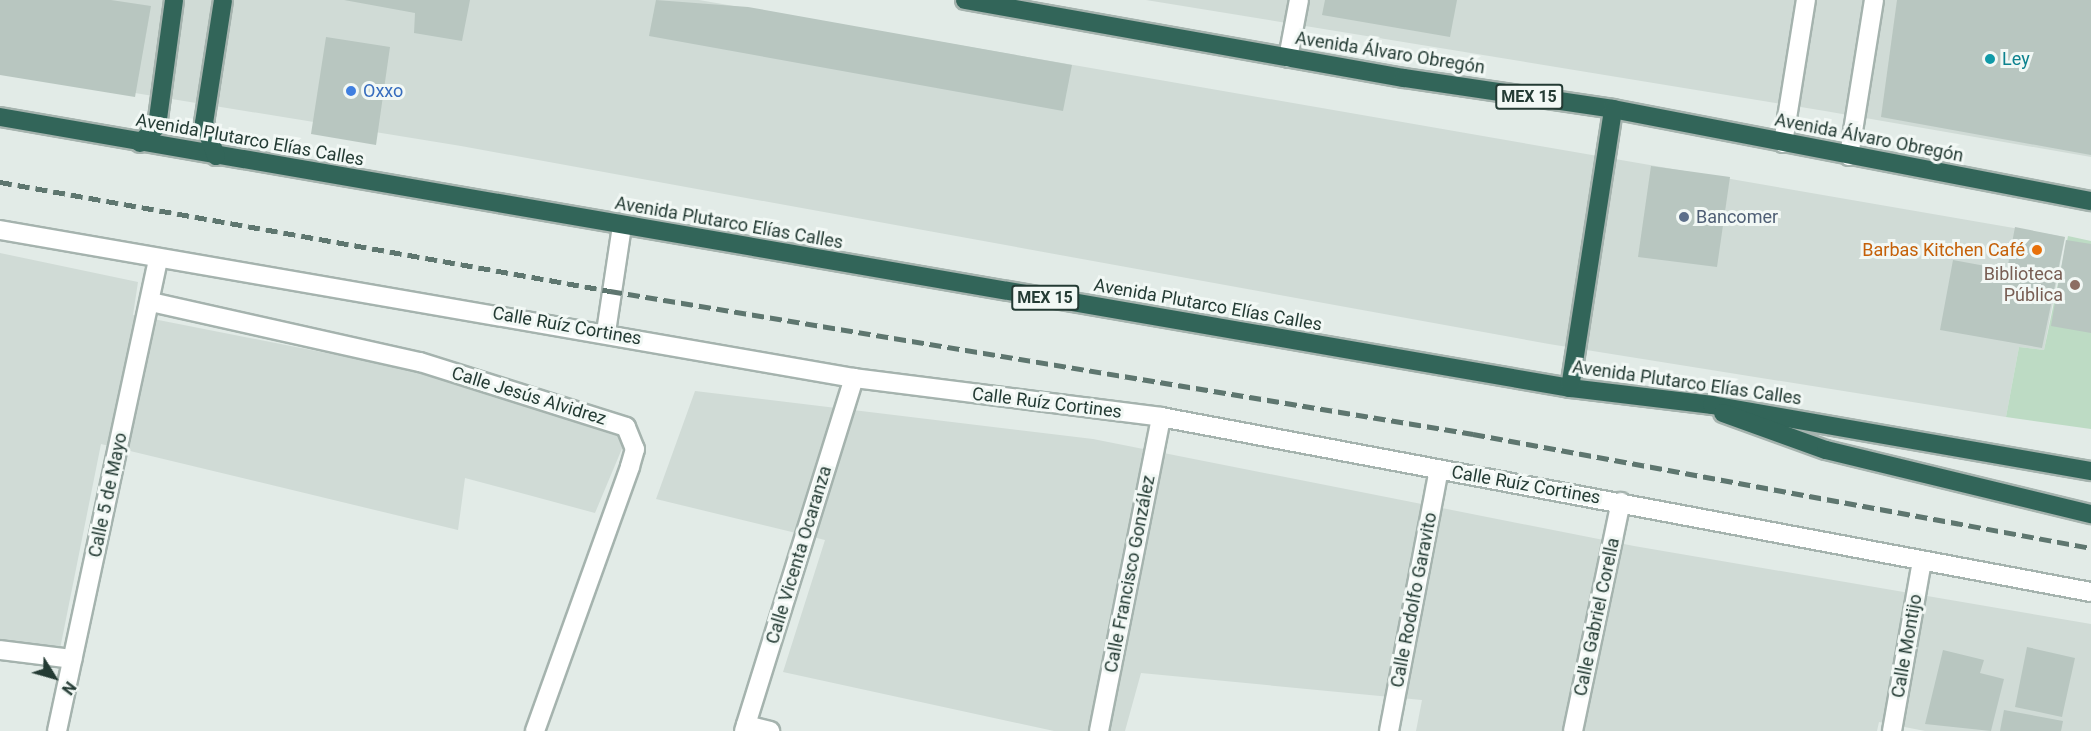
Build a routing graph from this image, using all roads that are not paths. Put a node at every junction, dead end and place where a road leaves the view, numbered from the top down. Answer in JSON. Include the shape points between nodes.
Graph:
{"nodes":[{"id":1,"x":174,"y":0,"type":"edge"},
{"id":2,"x":223,"y":0,"type":"edge"},
{"id":3,"x":965,"y":0,"type":"edge"},
{"id":4,"x":1299,"y":0,"type":"edge"},
{"id":5,"x":1806,"y":0,"type":"edge"},
{"id":6,"x":1874,"y":0,"type":"edge"},
{"id":7,"x":1288,"y":58,"type":"junction"},
{"id":8,"x":1613,"y":109,"type":"junction"},
{"id":9,"x":0,"y":117,"type":"edge"},
{"id":10,"x":140,"y":143,"type":"junction"},
{"id":11,"x":1783,"y":143,"type":"junction"},
{"id":12,"x":216,"y":156,"type":"junction"},
{"id":13,"x":1849,"y":156,"type":"junction"},
{"id":14,"x":2091,"y":201,"type":"edge"},
{"id":15,"x":622,"y":226,"type":"junction"},
{"id":16,"x":0,"y":230,"type":"edge"},
{"id":17,"x":158,"y":259,"type":"junction"},
{"id":18,"x":151,"y":302,"type":"junction"},
{"id":19,"x":606,"y":332,"type":"junction"},
{"id":20,"x":854,"y":378,"type":"junction"},
{"id":21,"x":1570,"y":388,"type":"junction"},
{"id":22,"x":1712,"y":405,"type":"junction"},
{"id":23,"x":1161,"y":417,"type":"junction"},
{"id":24,"x":1439,"y":470,"type":"junction"},
{"id":25,"x":2091,"y":471,"type":"edge"},
{"id":26,"x":1621,"y":502,"type":"junction"},
{"id":27,"x":2091,"y":514,"type":"edge"},
{"id":28,"x":1922,"y":561,"type":"junction"},
{"id":29,"x":2091,"y":592,"type":"edge"},
{"id":30,"x":0,"y":650,"type":"edge"},
{"id":31,"x":72,"y":659,"type":"junction"},
{"id":32,"x":745,"y":728,"type":"edge"},
{"id":33,"x":57,"y":731,"type":"edge"},
{"id":34,"x":535,"y":731,"type":"edge"},
{"id":35,"x":770,"y":731,"type":"edge"},
{"id":36,"x":1099,"y":731,"type":"edge"},
{"id":37,"x":1389,"y":731,"type":"edge"},
{"id":38,"x":1573,"y":731,"type":"edge"},
{"id":39,"x":1892,"y":731,"type":"edge"}],
"edges":[{"from":1,"to":10,"type":"highway","via":[[157,126]]},
{"from":2,"to":12,"type":"highway","via":[[204,123]]},
{"from":3,"to":7,"type":"highway","name":"Avenida Álvaro Obregón","number":"MEX 15"},
{"from":4,"to":7,"type":"street"},
{"from":5,"to":11,"type":"street"},
{"from":6,"to":13,"type":"street"},
{"from":7,"to":8,"type":"highway","name":"Avenida Álvaro Obregón","number":"MEX 15"},
{"from":8,"to":11,"type":"highway","name":"Avenida Álvaro Obregón","number":"MEX 15"},
{"from":8,"to":21,"type":"highway"},
{"from":9,"to":10,"type":"highway","name":"Avenida Plutarco Elías Calles","number":"MEX 15"},
{"from":10,"to":12,"type":"highway","name":"Avenida Plutarco Elías Calles","number":"MEX 15"},
{"from":11,"to":13,"type":"highway","name":"Avenida Álvaro Obregón","number":"MEX 15"},
{"from":12,"to":15,"type":"highway","name":"Avenida Plutarco Elías Calles","number":"MEX 15"},
{"from":13,"to":14,"type":"highway","name":"Avenida Álvaro Obregón","number":"MEX 15"},
{"from":15,"to":19,"type":"street"},
{"from":15,"to":21,"type":"highway","name":"Avenida Plutarco Elías Calles","number":"MEX 15"},
{"from":16,"to":17,"type":"street","name":"Calle Ruíz Cortines"},
{"from":17,"to":18,"type":"street","name":"Calle 5 de Mayo"},
{"from":17,"to":19,"type":"street","name":"Calle Ruíz Cortines"},
{"from":18,"to":31,"type":"street","name":"Calle 5 de Mayo"},
{"from":18,"to":34,"type":"street","name":"Calle Jesús Alvidrez","via":[[420,362],[626,428],[635,449],[630,467]]},
{"from":19,"to":20,"type":"street","name":"Calle Ruíz Cortines"},
{"from":20,"to":23,"type":"street","name":"Calle Ruíz Cortines"},
{"from":20,"to":32,"type":"street","name":"Calle Vicenta Ocaranza"},
{"from":21,"to":22,"type":"highway","name":"Avenida Plutarco Elías Calles","number":"MEX 15"},
{"from":22,"to":25,"type":"highway","name":"Avenida Plutarco Elías Calles","number":"MEX 15"},
{"from":22,"to":27,"type":"highway","via":[[1735,420],[1815,447]]},
{"from":23,"to":24,"type":"street","name":"Calle Ruíz Cortines"},
{"from":23,"to":36,"type":"street","name":"Calle Francisco González"},
{"from":24,"to":26,"type":"street","name":"Calle Ruíz Cortines"},
{"from":24,"to":37,"type":"street","name":"Calle Rodolfo Garavito"},
{"from":26,"to":28,"type":"street","name":"Calle Ruíz Cortines"},
{"from":26,"to":38,"type":"street","name":"Calle Gabriel Corella"},
{"from":28,"to":29,"type":"street","name":"Calle Ruíz Cortines"},
{"from":28,"to":39,"type":"street","name":"Calle Montijo"},
{"from":30,"to":31,"type":"street"},
{"from":31,"to":33,"type":"street","name":"Calle 5 de Mayo"},
{"from":32,"to":35,"type":"street"}]}
